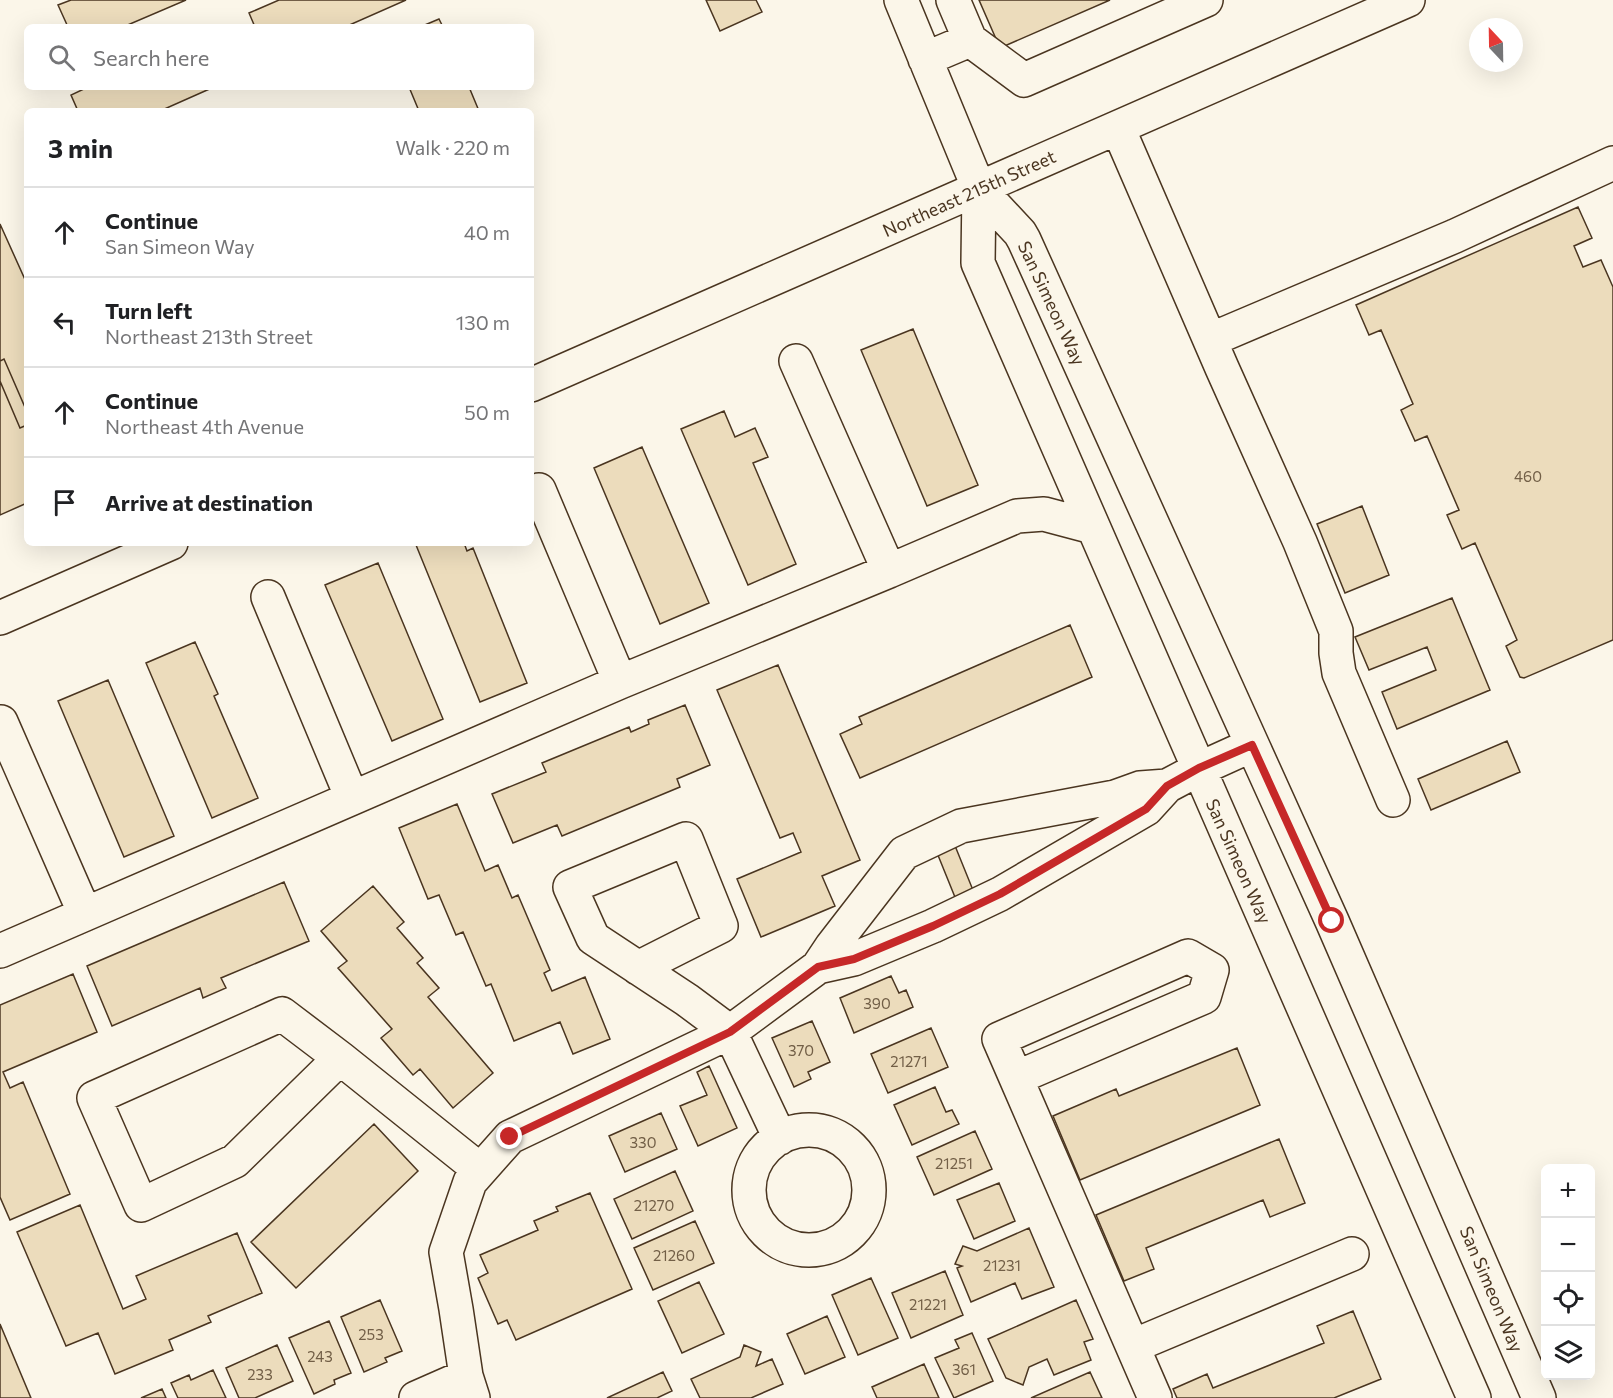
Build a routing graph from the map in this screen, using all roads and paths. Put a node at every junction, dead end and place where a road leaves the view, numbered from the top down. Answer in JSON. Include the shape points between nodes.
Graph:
{"nodes":[{"id":1,"x":901,"y":0,"type":"edge"},
{"id":2,"x":954,"y":0,"type":"edge"},
{"id":3,"x":1206,"y":0,"type":"edge"},
{"id":4,"x":1408,"y":0,"type":"edge"},
{"id":5,"x":1355,"y":11,"type":"edge"},
{"id":6,"x":970,"y":40,"type":"junction"},
{"id":7,"x":925,"y":58,"type":"junction"},
{"id":8,"x":1118,"y":128,"type":"junction"},
{"id":9,"x":1613,"y":163,"type":"edge"},
{"id":10,"x":979,"y":189,"type":"junction"},
{"id":11,"x":1210,"y":340,"type":"junction"},
{"id":12,"x":796,"y":361,"type":"dead end"},
{"id":13,"x":534,"y":384,"type":"edge"},
{"id":14,"x":539,"y":490,"type":"dead end"},
{"id":15,"x":1093,"y":527,"type":"junction"},
{"id":16,"x":164,"y":546,"type":"edge"},
{"id":17,"x":889,"y":571,"type":"junction"},
{"id":18,"x":268,"y":597,"type":"dead end"},
{"id":19,"x":0,"y":618,"type":"edge"},
{"id":20,"x":620,"y":682,"type":"junction"},
{"id":21,"x":1,"y":722,"type":"edge"},
{"id":22,"x":1252,"y":745,"type":"junction"},
{"id":23,"x":1199,"y":768,"type":"junction"},
{"id":24,"x":1154,"y":787,"type":"junction"},
{"id":25,"x":352,"y":798,"type":"junction"},
{"id":26,"x":1393,"y":800,"type":"dead end"},
{"id":27,"x":84,"y":914,"type":"junction"},
{"id":28,"x":0,"y":951,"type":"edge"},
{"id":29,"x":818,"y":967,"type":"junction"},
{"id":30,"x":638,"y":968,"type":"junction"},
{"id":31,"x":730,"y":1032,"type":"junction"},
{"id":32,"x":340,"y":1058,"type":"junction"},
{"id":33,"x":1016,"y":1078,"type":"junction"},
{"id":34,"x":780,"y":1138,"type":"dead end"},
{"id":35,"x":480,"y":1170,"type":"junction"},
{"id":36,"x":1352,"y":1254,"type":"dead end"},
{"id":37,"x":1132,"y":1346,"type":"junction"},
{"id":38,"x":469,"y":1387,"type":"edge"},
{"id":39,"x":416,"y":1398,"type":"edge"},
{"id":40,"x":1155,"y":1398,"type":"edge"},
{"id":41,"x":1474,"y":1398,"type":"edge"},
{"id":42,"x":1539,"y":1398,"type":"edge"}],
"edges":[{"from":1,"to":7,"type":"street"},
{"from":2,"to":6,"type":"street"},
{"from":3,"to":6,"type":"street","via":[[1024,80]]},
{"from":4,"to":5,"type":"street","name":"Northeast 215th Street"},
{"from":5,"to":8,"type":"street","name":"Northeast 215th Street"},
{"from":6,"to":7,"type":"street"},
{"from":7,"to":10,"type":"street"},
{"from":8,"to":10,"type":"street","name":"Northeast 215th Street"},
{"from":8,"to":11,"type":"street"},
{"from":9,"to":11,"type":"street","via":[[1455,236]]},
{"from":10,"to":13,"type":"street","name":"Northeast 215th Street"},
{"from":10,"to":15,"type":"street","name":"San Simeon Way","via":[[978,263]]},
{"from":10,"to":22,"type":"street","name":"San Simeon Way","via":[[1020,232]]},
{"from":11,"to":26,"type":"street","via":[[1336,632],[1339,673]]},
{"from":12,"to":17,"type":"street"},
{"from":14,"to":20,"type":"street"},
{"from":15,"to":17,"type":"street","via":[[1044,514],[1017,516]]},
{"from":15,"to":23,"type":"street","name":"San Simeon Way"},
{"from":16,"to":19,"type":"street"},
{"from":17,"to":20,"type":"street"},
{"from":18,"to":25,"type":"street"},
{"from":20,"to":25,"type":"street"},
{"from":21,"to":27,"type":"street"},
{"from":22,"to":23,"type":"street"},
{"from":22,"to":42,"type":"street","name":"San Simeon Way"},
{"from":23,"to":24,"type":"street"},
{"from":23,"to":41,"type":"street","name":"San Simeon Way"},
{"from":24,"to":29,"type":"street","via":[[1146,809],[1000,894],[854,959]]},
{"from":24,"to":29,"type":"street","via":[[961,826],[904,853]]},
{"from":25,"to":27,"type":"street"},
{"from":27,"to":28,"type":"street"},
{"from":29,"to":31,"type":"street"},
{"from":30,"to":30,"type":"street","via":[[721,926],[686,839],[570,887],[593,938]]},
{"from":30,"to":31,"type":"street"},
{"from":31,"to":34,"type":"street"},
{"from":31,"to":35,"type":"street","via":[[510,1137]]},
{"from":32,"to":32,"type":"street","via":[[282,1014],[94,1098],[141,1205],[234,1161]]},
{"from":32,"to":35,"type":"street"},
{"from":33,"to":33,"type":"street","via":[[999,1039],[1188,956],[1212,970],[1204,997]]},
{"from":33,"to":37,"type":"street"},
{"from":35,"to":38,"type":"street","via":[[470,1182],[446,1252]]},
{"from":36,"to":37,"type":"street"},
{"from":37,"to":40,"type":"street"},
{"from":38,"to":39,"type":"street"}]}
